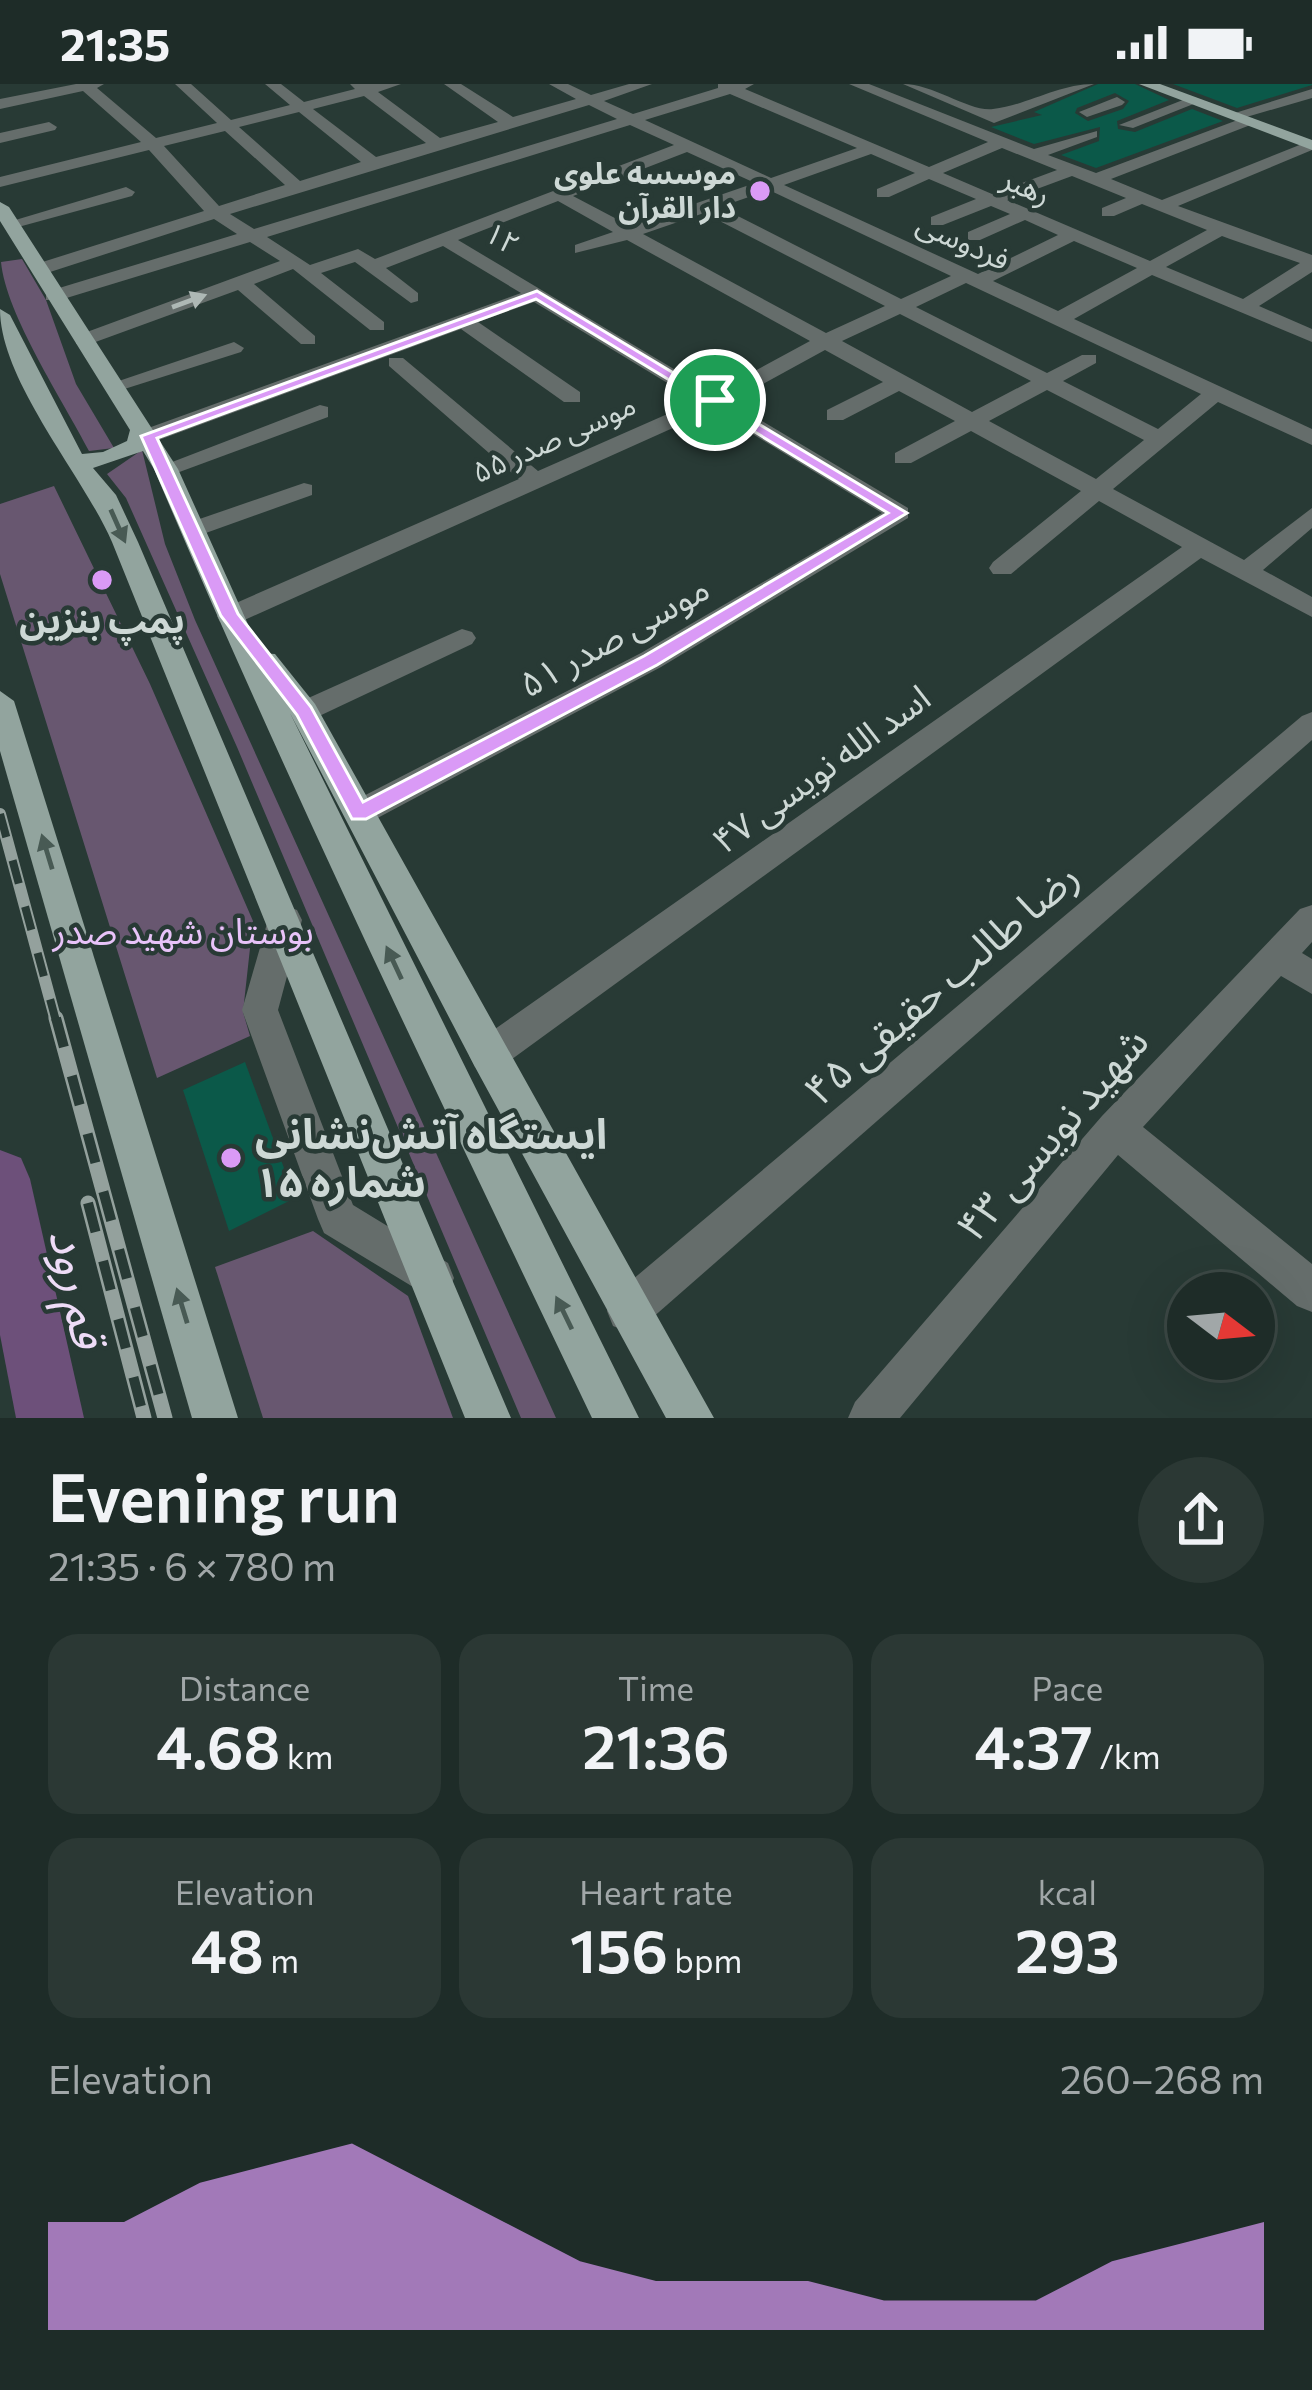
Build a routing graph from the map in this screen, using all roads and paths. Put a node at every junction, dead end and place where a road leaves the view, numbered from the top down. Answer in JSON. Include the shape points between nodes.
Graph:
{"nodes":[{"id":1,"x":182,"y":84,"type":"edge"},
{"id":2,"x":272,"y":84,"type":"edge"},
{"id":3,"x":394,"y":84,"type":"edge"},
{"id":4,"x":451,"y":84,"type":"edge"},
{"id":5,"x":556,"y":84,"type":"edge"},
{"id":6,"x":645,"y":84,"type":"edge"},
{"id":7,"x":856,"y":84,"type":"edge"},
{"id":8,"x":910,"y":84,"type":"edge"},
{"id":9,"x":1010,"y":84,"type":"edge"},
{"id":10,"x":1145,"y":84,"type":"edge"},
{"id":11,"x":1162,"y":84,"type":"edge"},
{"id":12,"x":1203,"y":84,"type":"edge"},
{"id":13,"x":91,"y":85,"type":"edge"},
{"id":14,"x":732,"y":86,"type":"edge"},
{"id":15,"x":1078,"y":86,"type":"edge"},
{"id":16,"x":361,"y":87,"type":"edge"},
{"id":17,"x":1312,"y":93,"type":"edge"},
{"id":18,"x":1187,"y":96,"type":"junction"},
{"id":19,"x":1046,"y":98,"type":"junction"},
{"id":20,"x":589,"y":100,"type":"junction"},
{"id":21,"x":0,"y":104,"type":"edge"},
{"id":22,"x":1103,"y":106,"type":"dead end"},
{"id":23,"x":304,"y":107,"type":"junction"},
{"id":24,"x":1245,"y":117,"type":"junction"},
{"id":25,"x":632,"y":120,"type":"junction"},
{"id":26,"x":511,"y":123,"type":"junction"},
{"id":27,"x":1126,"y":125,"type":"dead end"},
{"id":28,"x":229,"y":126,"type":"junction"},
{"id":29,"x":49,"y":128,"type":"dead end"},
{"id":30,"x":1091,"y":134,"type":"dead end"},
{"id":31,"x":0,"y":138,"type":"edge"},
{"id":32,"x":1310,"y":139,"type":"edge"},
{"id":33,"x":1000,"y":143,"type":"junction"},
{"id":34,"x":154,"y":145,"type":"junction"},
{"id":35,"x":439,"y":145,"type":"junction"},
{"id":36,"x":687,"y":146,"type":"junction"},
{"id":37,"x":868,"y":150,"type":"junction"},
{"id":38,"x":1171,"y":150,"type":"junction"},
{"id":39,"x":1032,"y":155,"type":"junction"},
{"id":40,"x":373,"y":164,"type":"junction"},
{"id":41,"x":1208,"y":164,"type":"dead end"},
{"id":42,"x":1071,"y":170,"type":"junction"},
{"id":43,"x":928,"y":174,"type":"junction"},
{"id":44,"x":1096,"y":179,"type":"junction"},
{"id":45,"x":0,"y":182,"type":"edge"},
{"id":46,"x":766,"y":184,"type":"junction"},
{"id":47,"x":298,"y":187,"type":"junction"},
{"id":48,"x":126,"y":192,"type":"dead end"},
{"id":49,"x":883,"y":193,"type":"dead end"},
{"id":50,"x":559,"y":195,"type":"junction"},
{"id":51,"x":1142,"y":197,"type":"junction"},
{"id":52,"x":993,"y":199,"type":"junction"},
{"id":53,"x":704,"y":206,"type":"junction"},
{"id":54,"x":1162,"y":206,"type":"junction"},
{"id":55,"x":0,"y":207,"type":"edge"},
{"id":56,"x":214,"y":212,"type":"junction"},
{"id":57,"x":1108,"y":212,"type":"dead end"},
{"id":58,"x":1022,"y":215,"type":"junction"},
{"id":59,"x":937,"y":221,"type":"dead end"},
{"id":60,"x":11,"y":224,"type":"junction"},
{"id":61,"x":1221,"y":229,"type":"junction"},
{"id":62,"x":624,"y":232,"type":"junction"},
{"id":63,"x":974,"y":236,"type":"dead end"},
{"id":64,"x":1072,"y":236,"type":"junction"},
{"id":65,"x":254,"y":237,"type":"junction"},
{"id":66,"x":444,"y":239,"type":"junction"},
{"id":67,"x":582,"y":249,"type":"dead end"},
{"id":68,"x":1312,"y":262,"type":"edge"},
{"id":69,"x":374,"y":266,"type":"junction"},
{"id":70,"x":301,"y":267,"type":"junction"},
{"id":71,"x":31,"y":269,"type":"edge"},
{"id":72,"x":1150,"y":269,"type":"junction"},
{"id":73,"x":972,"y":279,"type":"junction"},
{"id":74,"x":241,"y":282,"type":"junction"},
{"id":75,"x":537,"y":294,"type":"junction"},
{"id":76,"x":411,"y":297,"type":"dead end"},
{"id":77,"x":903,"y":307,"type":"junction"},
{"id":78,"x":1244,"y":308,"type":"junction"},
{"id":79,"x":0,"y":315,"type":"edge"},
{"id":80,"x":1059,"y":320,"type":"junction"},
{"id":81,"x":464,"y":321,"type":"junction"},
{"id":82,"x":376,"y":326,"type":"dead end"},
{"id":83,"x":1312,"y":336,"type":"edge"},
{"id":84,"x":83,"y":340,"type":"junction"},
{"id":85,"x":308,"y":340,"type":"dead end"},
{"id":86,"x":826,"y":340,"type":"junction"},
{"id":87,"x":234,"y":348,"type":"dead end"},
{"id":88,"x":1089,"y":359,"type":"dead end"},
{"id":89,"x":396,"y":362,"type":"dead end"},
{"id":90,"x":901,"y":381,"type":"junction"},
{"id":91,"x":1049,"y":382,"type":"junction"},
{"id":92,"x":115,"y":386,"type":"junction"},
{"id":93,"x":1216,"y":393,"type":"junction"},
{"id":94,"x":572,"y":397,"type":"dead end"},
{"id":95,"x":715,"y":400,"type":"junction"},
{"id":96,"x":320,"y":412,"type":"dead end"},
{"id":97,"x":835,"y":415,"type":"dead end"},
{"id":98,"x":972,"y":419,"type":"junction"},
{"id":99,"x":145,"y":431,"type":"junction"},
{"id":100,"x":1312,"y":438,"type":"edge"},
{"id":101,"x":1159,"y":439,"type":"junction"},
{"id":102,"x":903,"y":458,"type":"dead end"},
{"id":103,"x":74,"y":460,"type":"junction"},
{"id":104,"x":166,"y":469,"type":"junction"},
{"id":105,"x":536,"y":481,"type":"junction"},
{"id":106,"x":1097,"y":488,"type":"junction"},
{"id":107,"x":304,"y":490,"type":"dead end"},
{"id":108,"x":899,"y":513,"type":"joint"},
{"id":109,"x":1312,"y":515,"type":"edge"},
{"id":110,"x":194,"y":529,"type":"junction"},
{"id":111,"x":1200,"y":546,"type":"junction"},
{"id":112,"x":1002,"y":568,"type":"dead end"},
{"id":113,"x":1246,"y":571,"type":"junction"},
{"id":114,"x":1312,"y":608,"type":"edge"},
{"id":115,"x":230,"y":616,"type":"junction"},
{"id":116,"x":462,"y":638,"type":"dead end"},
{"id":117,"x":0,"y":701,"type":"edge"},
{"id":118,"x":304,"y":711,"type":"junction"},
{"id":119,"x":1312,"y":723,"type":"edge"},
{"id":120,"x":359,"y":813,"type":"junction"},
{"id":121,"x":1312,"y":919,"type":"edge"},
{"id":122,"x":285,"y":920,"type":"junction"},
{"id":123,"x":1279,"y":955,"type":"junction"},
{"id":124,"x":1312,"y":979,"type":"edge"},
{"id":125,"x":488,"y":1055,"type":"junction"},
{"id":126,"x":1116,"y":1129,"type":"junction"},
{"id":127,"x":433,"y":1278,"type":"junction"},
{"id":128,"x":1312,"y":1291,"type":"edge"},
{"id":129,"x":628,"y":1311,"type":"junction"},
{"id":130,"x":215,"y":1418,"type":"edge"},
{"id":131,"x":488,"y":1418,"type":"edge"},
{"id":132,"x":616,"y":1418,"type":"edge"},
{"id":133,"x":691,"y":1418,"type":"edge"},
{"id":134,"x":871,"y":1418,"type":"edge"}],
"edges":[{"from":1,"to":28,"type":"street"},
{"from":2,"to":23,"type":"street"},
{"from":3,"to":16,"type":"street"},
{"from":4,"to":26,"type":"street"},
{"from":5,"to":20,"type":"street","name":"فردوسی"},
{"from":6,"to":20,"type":"street"},
{"from":7,"to":33,"type":"street"},
{"from":8,"to":19,"type":"street","via":[[991,117]]},
{"from":9,"to":19,"type":"street"},
{"from":10,"to":18,"type":"main road"},
{"from":11,"to":18,"type":"main road"},
{"from":12,"to":18,"type":"street"},
{"from":13,"to":21,"type":"street"},
{"from":13,"to":34,"type":"street"},
{"from":14,"to":25,"type":"street"},
{"from":14,"to":37,"type":"street","name":"رهبر"},
{"from":15,"to":19,"type":"street"},
{"from":15,"to":22,"type":"street"},
{"from":16,"to":23,"type":"street"},
{"from":16,"to":35,"type":"street"},
{"from":17,"to":24,"type":"street"},
{"from":18,"to":24,"type":"main road"},
{"from":18,"to":27,"type":"street"},
{"from":20,"to":25,"type":"street","name":"فردوسی"},
{"from":20,"to":26,"type":"street"},
{"from":23,"to":28,"type":"street"},
{"from":23,"to":40,"type":"street"},
{"from":24,"to":32,"type":"main road"},
{"from":24,"to":38,"type":"street"},
{"from":25,"to":36,"type":"street","name":"فردوسی"},
{"from":25,"to":65,"type":"street"},
{"from":26,"to":35,"type":"street"},
{"from":28,"to":34,"type":"street"},
{"from":28,"to":47,"type":"street"},
{"from":29,"to":31,"type":"street"},
{"from":30,"to":39,"type":"street"},
{"from":32,"to":54,"type":"street"},
{"from":33,"to":39,"type":"street"},
{"from":33,"to":43,"type":"street"},
{"from":34,"to":45,"type":"street"},
{"from":34,"to":56,"type":"street"},
{"from":35,"to":40,"type":"street"},
{"from":36,"to":46,"type":"street","name":"فردوسی"},
{"from":36,"to":50,"type":"street"},
{"from":37,"to":43,"type":"street","name":"رهبر"},
{"from":37,"to":46,"type":"street"},
{"from":38,"to":41,"type":"street"},
{"from":38,"to":44,"type":"street"},
{"from":39,"to":42,"type":"street"},
{"from":40,"to":47,"type":"street"},
{"from":42,"to":44,"type":"street"},
{"from":42,"to":52,"type":"street"},
{"from":43,"to":49,"type":"street"},
{"from":43,"to":52,"type":"street","name":"رهبر"},
{"from":44,"to":51,"type":"street"},
{"from":46,"to":53,"type":"street"},
{"from":46,"to":73,"type":"street","name":"فردوسی"},
{"from":47,"to":56,"type":"street"},
{"from":48,"to":60,"type":"street"},
{"from":50,"to":62,"type":"street"},
{"from":50,"to":66,"type":"street"},
{"from":51,"to":54,"type":"street"},
{"from":51,"to":57,"type":"street"},
{"from":52,"to":58,"type":"street","name":"رهبر"},
{"from":52,"to":59,"type":"street"},
{"from":53,"to":62,"type":"street"},
{"from":53,"to":77,"type":"street"},
{"from":54,"to":61,"type":"street"},
{"from":55,"to":60,"type":"main road"},
{"from":56,"to":65,"type":"street"},
{"from":56,"to":71,"type":"street"},
{"from":58,"to":63,"type":"street"},
{"from":58,"to":64,"type":"street","name":"رهبر"},
{"from":60,"to":71,"type":"main road"},
{"from":61,"to":68,"type":"street"},
{"from":61,"to":72,"type":"street"},
{"from":62,"to":67,"type":"street"},
{"from":62,"to":86,"type":"street"},
{"from":64,"to":72,"type":"street","name":"رهبر"},
{"from":64,"to":73,"type":"street","name":"موسی صدر ۵۵"},
{"from":65,"to":70,"type":"street"},
{"from":65,"to":71,"type":"street"},
{"from":66,"to":69,"type":"street"},
{"from":66,"to":75,"type":"street","name":"۱۲"},
{"from":68,"to":78,"type":"street"},
{"from":69,"to":70,"type":"street","via":[[358,256]]},
{"from":69,"to":76,"type":"street"},
{"from":70,"to":74,"type":"street"},
{"from":70,"to":82,"type":"street"},
{"from":71,"to":84,"type":"main road"},
{"from":72,"to":78,"type":"street","name":"رهبر"},
{"from":72,"to":80,"type":"street"},
{"from":73,"to":77,"type":"street","name":"موسی صدر ۵۵"},
{"from":73,"to":80,"type":"street","name":"فردوسی"},
{"from":84,"to":74,"type":"street","one_way":true},
{"from":74,"to":85,"type":"street"},
{"from":75,"to":81,"type":"street"},
{"from":75,"to":95,"type":"street","name":"۱۲"},
{"from":77,"to":86,"type":"street","name":"موسی صدر ۵۵"},
{"from":77,"to":91,"type":"street"},
{"from":78,"to":83,"type":"street","name":"رهبر"},
{"from":79,"to":103,"type":"main road"},
{"from":80,"to":93,"type":"street","name":"فردوسی"},
{"from":81,"to":94,"type":"street"},
{"from":81,"to":99,"type":"street"},
{"from":84,"to":92,"type":"main road"},
{"from":86,"to":90,"type":"street"},
{"from":86,"to":95,"type":"street","name":"موسی صدر ۵۵"},
{"from":87,"to":92,"type":"street"},
{"from":88,"to":91,"type":"street"},
{"from":89,"to":105,"type":"street"},
{"from":90,"to":97,"type":"street"},
{"from":90,"to":98,"type":"street"},
{"from":91,"to":98,"type":"street"},
{"from":91,"to":101,"type":"street"},
{"from":92,"to":99,"type":"main road"},
{"from":93,"to":100,"type":"street","name":"فردوسی"},
{"from":93,"to":101,"type":"street"},
{"from":95,"to":105,"type":"street","name":"موسی صدر ۵۵"},
{"from":95,"to":108,"type":"street","name":"۱۲"},
{"from":96,"to":104,"type":"street"},
{"from":98,"to":102,"type":"street"},
{"from":98,"to":106,"type":"street"},
{"from":99,"to":103,"type":"main road","via":[[125,453]]},
{"from":99,"to":104,"type":"main road"},
{"from":101,"to":106,"type":"street"},
{"from":103,"to":122,"type":"main road","one_way":true,"via":[[104,495]]},
{"from":104,"to":110,"type":"main road"},
{"from":105,"to":115,"type":"street","name":"موسی صدر ۵۵"},
{"from":106,"to":111,"type":"street"},
{"from":106,"to":112,"type":"street"},
{"from":107,"to":110,"type":"street"},
{"from":108,"to":120,"type":"street","name":"موسی صدر ۵۱","via":[[651,660]]},
{"from":109,"to":113,"type":"street"},
{"from":110,"to":115,"type":"main road"},
{"from":111,"to":113,"type":"street"},
{"from":111,"to":125,"type":"street","name":"۴۷ اسد الله نویسی"},
{"from":113,"to":114,"type":"street"},
{"from":115,"to":118,"type":"main road"},
{"from":132,"to":115,"type":"main road","one_way":true},
{"from":116,"to":118,"type":"street"},
{"from":130,"to":117,"type":"main road","one_way":true},
{"from":118,"to":120,"type":"main road"},
{"from":119,"to":129,"type":"street","name":"۴۵ رضا طالب حقیقی"},
{"from":120,"to":125,"type":"main road"},
{"from":121,"to":123,"type":"street","name":"۴۳ شهید نویسی"},
{"from":122,"to":127,"type":"main road"},
{"from":122,"to":127,"type":"street","via":[[260,1010],[338,1220]]},
{"from":123,"to":124,"type":"street"},
{"from":123,"to":126,"type":"street","name":"۴۳ شهید نویسی"},
{"from":125,"to":129,"type":"main road"},
{"from":126,"to":128,"type":"street"},
{"from":126,"to":134,"type":"street","name":"۴۳ شهید نویسی"},
{"from":127,"to":131,"type":"main road"},
{"from":129,"to":133,"type":"main road"}]}
